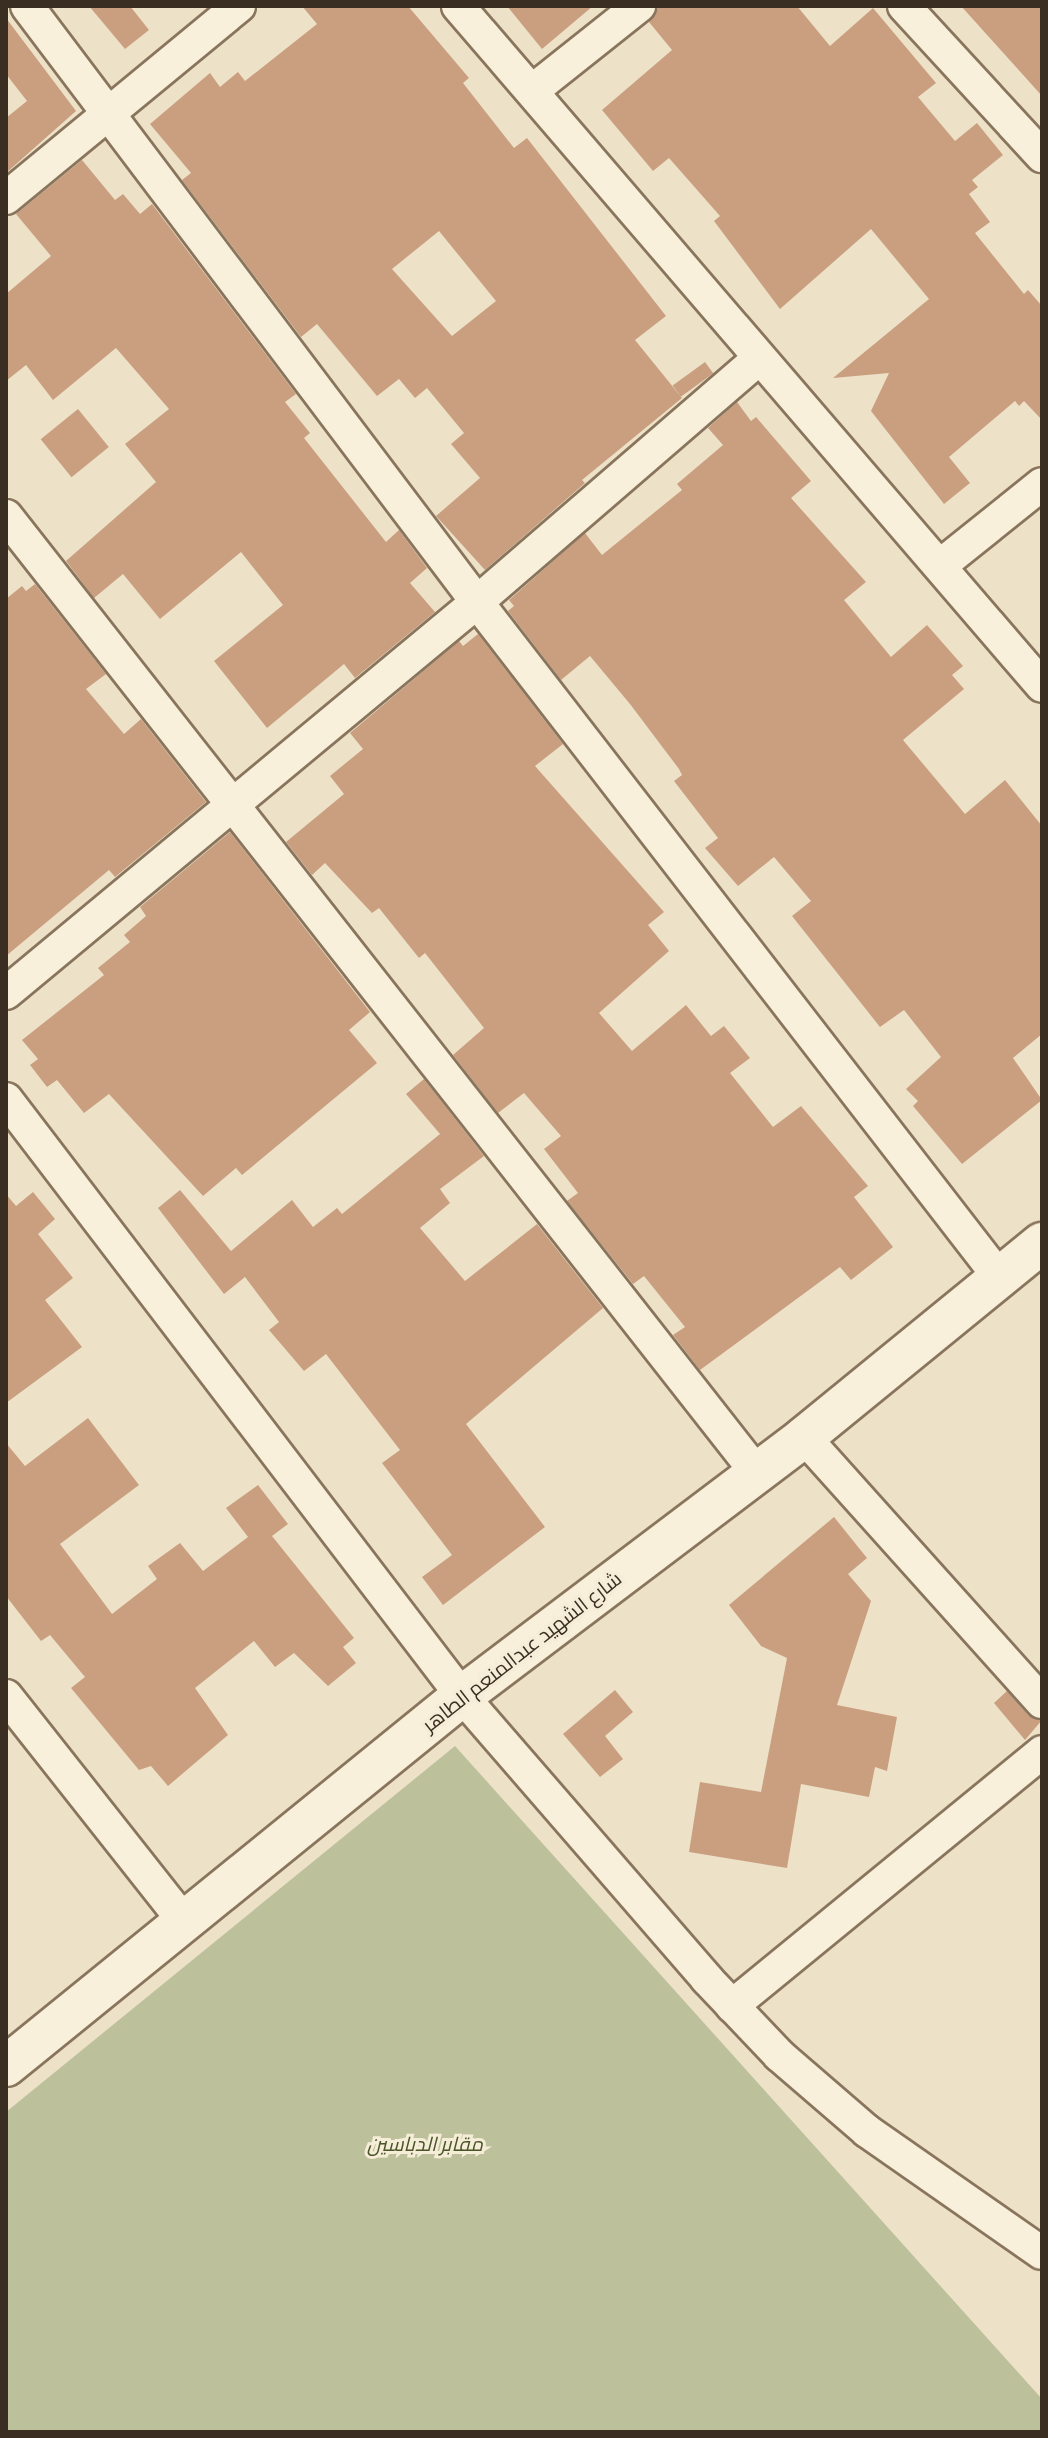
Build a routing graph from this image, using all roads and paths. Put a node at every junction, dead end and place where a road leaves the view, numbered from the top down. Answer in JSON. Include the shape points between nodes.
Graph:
{"nodes":[{"id":1,"x":27,"y":6,"type":"edge"},
{"id":2,"x":239,"y":6,"type":"edge"},
{"id":3,"x":458,"y":6,"type":"edge"},
{"id":4,"x":639,"y":6,"type":"edge"},
{"id":5,"x":904,"y":6,"type":"edge"},
{"id":6,"x":532,"y":91,"type":"junction"},
{"id":7,"x":114,"y":115,"type":"junction"},
{"id":8,"x":1042,"y":156,"type":"edge"},
{"id":9,"x":6,"y":198,"type":"edge"},
{"id":10,"x":757,"y":360,"type":"junction"},
{"id":11,"x":1042,"y":484,"type":"edge"},
{"id":12,"x":6,"y":516,"type":"edge"},
{"id":13,"x":941,"y":565,"type":"junction"},
{"id":14,"x":477,"y":602,"type":"junction"},
{"id":15,"x":1042,"y":686,"type":"edge"},
{"id":16,"x":233,"y":801,"type":"junction"},
{"id":17,"x":6,"y":993,"type":"edge"},
{"id":18,"x":6,"y":1099,"type":"edge"},
{"id":19,"x":1042,"y":1243,"type":"edge"},
{"id":20,"x":999,"y":1277,"type":"junction"},
{"id":21,"x":804,"y":1437,"type":"junction"},
{"id":22,"x":757,"y":1473,"type":"junction"},
{"id":23,"x":6,"y":1696,"type":"edge"},
{"id":24,"x":462,"y":1696,"type":"junction"},
{"id":25,"x":1042,"y":1702,"type":"edge"},
{"id":26,"x":1042,"y":1752,"type":"edge"},
{"id":27,"x":184,"y":1921,"type":"junction"},
{"id":28,"x":732,"y":2006,"type":"junction"},
{"id":29,"x":6,"y":2066,"type":"edge"},
{"id":30,"x":1042,"y":2253,"type":"edge"}],
"edges":[{"from":1,"to":7,"type":"street"},
{"from":2,"to":7,"type":"street"},
{"from":3,"to":6,"type":"street"},
{"from":4,"to":6,"type":"street"},
{"from":5,"to":8,"type":"street"},
{"from":6,"to":10,"type":"street"},
{"from":7,"to":9,"type":"street"},
{"from":7,"to":14,"type":"street"},
{"from":10,"to":13,"type":"street"},
{"from":10,"to":14,"type":"street"},
{"from":11,"to":13,"type":"street"},
{"from":12,"to":16,"type":"street"},
{"from":13,"to":15,"type":"street"},
{"from":14,"to":16,"type":"street"},
{"from":14,"to":20,"type":"street"},
{"from":16,"to":17,"type":"street"},
{"from":16,"to":22,"type":"street"},
{"from":18,"to":24,"type":"street"},
{"from":19,"to":20,"type":"street","name":"شارع الشهيد عبدالمنعم الطاهر"},
{"from":20,"to":21,"type":"street","name":"شارع الشهيد عبدالمنعم الطاهر"},
{"from":21,"to":22,"type":"street","name":"شارع الشهيد عبدالمنعم الطاهر"},
{"from":21,"to":25,"type":"street"},
{"from":22,"to":24,"type":"street","name":"شارع الشهيد عبدالمنعم الطاهر"},
{"from":23,"to":27,"type":"street"},
{"from":24,"to":27,"type":"street","name":"شارع الشهيد عبدالمنعم الطاهر"},
{"from":24,"to":28,"type":"street"},
{"from":26,"to":28,"type":"street"},
{"from":27,"to":29,"type":"street","name":"شارع الشهيد عبدالمنعم الطاهر"},
{"from":28,"to":30,"type":"street","via":[[779,2055],[867,2131]]}]}
